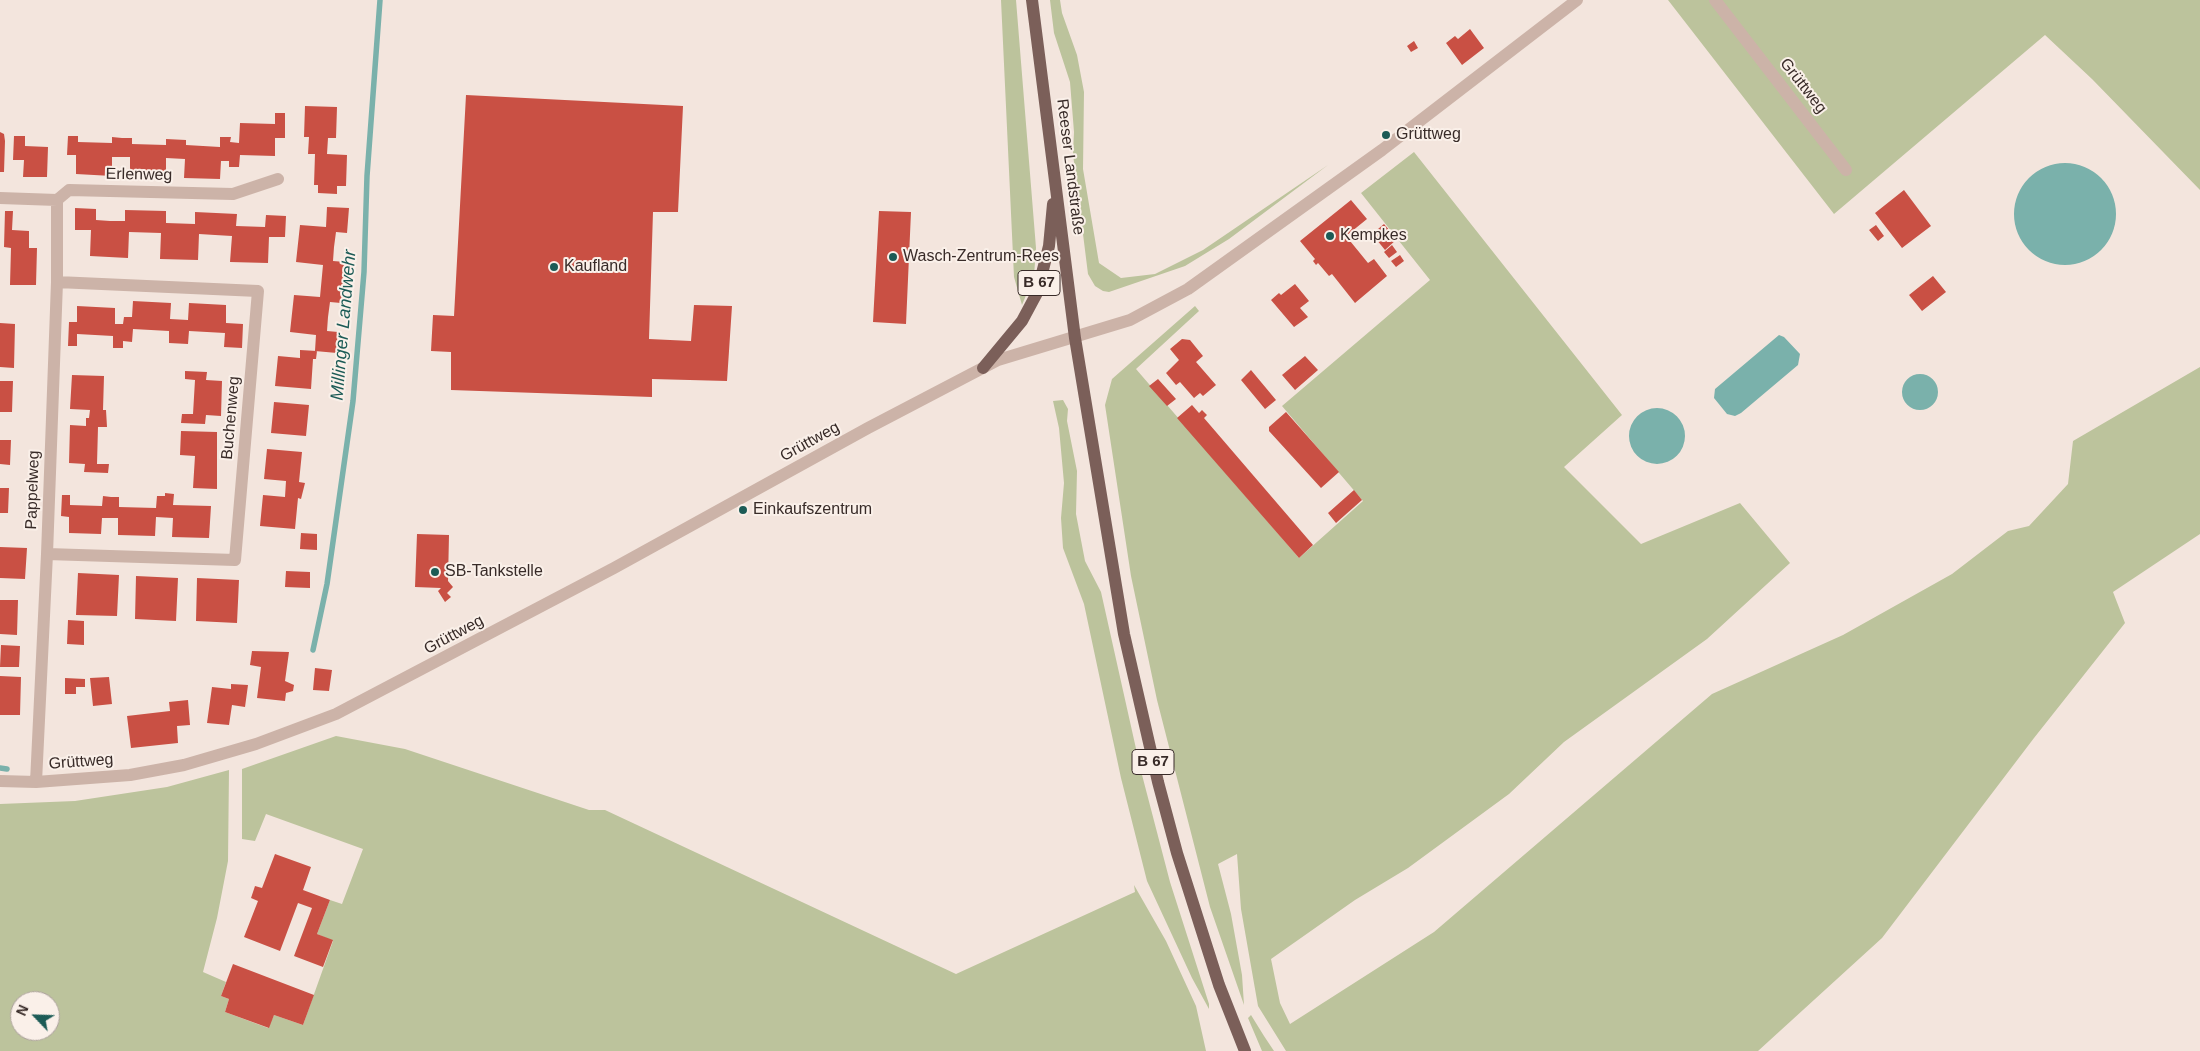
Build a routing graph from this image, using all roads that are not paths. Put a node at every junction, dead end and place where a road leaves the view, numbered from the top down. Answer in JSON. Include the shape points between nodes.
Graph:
{"nodes":[{"id":1,"x":1032,"y":0,"type":"edge"},
{"id":2,"x":1577,"y":0,"type":"edge"},
{"id":3,"x":1715,"y":0,"type":"edge"},
{"id":4,"x":1846,"y":170,"type":"dead end"},
{"id":5,"x":278,"y":179,"type":"dead end"},
{"id":6,"x":1055,"y":181,"type":"junction"},
{"id":7,"x":0,"y":198,"type":"edge"},
{"id":8,"x":57,"y":200,"type":"junction"},
{"id":9,"x":57,"y":282,"type":"junction"},
{"id":10,"x":1075,"y":338,"type":"junction"},
{"id":11,"x":983,"y":368,"type":"junction"},
{"id":12,"x":47,"y":554,"type":"junction"},
{"id":13,"x":0,"y":781,"type":"edge"},
{"id":14,"x":36,"y":782,"type":"junction"},
{"id":15,"x":1245,"y":1051,"type":"edge"}],
"edges":[{"from":1,"to":6,"type":"main road","name":"Reeser Landstraße","number":"B 67"},
{"from":2,"to":10,"type":"street","name":"Grüttweg","via":[[1382,150],[1188,289],[1130,320]]},
{"from":3,"to":4,"type":"street","name":"Grüttweg"},
{"from":5,"to":8,"type":"street","name":"Erlenweg","via":[[233,194],[69,190]]},
{"from":6,"to":10,"type":"main road","name":"Reeser Landstraße","number":"B 67"},
{"from":6,"to":11,"type":"main road","number":"B 67","via":[[1049,246],[1037,293],[1022,321]]},
{"from":7,"to":8,"type":"street","name":"Erlenweg"},
{"from":8,"to":9,"type":"street","name":"Pappelweg"},
{"from":9,"to":12,"type":"street","name":"Pappelweg"},
{"from":9,"to":12,"type":"street","name":"Buchenweg","via":[[258,291],[235,560]]},
{"from":10,"to":11,"type":"street","name":"Grüttweg","via":[[998,360]]},
{"from":10,"to":15,"type":"main road","number":"B 67","via":[[1118,598],[1147,737],[1200,930]]},
{"from":11,"to":14,"type":"street","name":"Grüttweg","via":[[336,714],[256,744],[184,765],[130,775]]},
{"from":12,"to":14,"type":"street","name":"Pappelweg"},
{"from":13,"to":14,"type":"street","name":"Grüttweg"}]}
